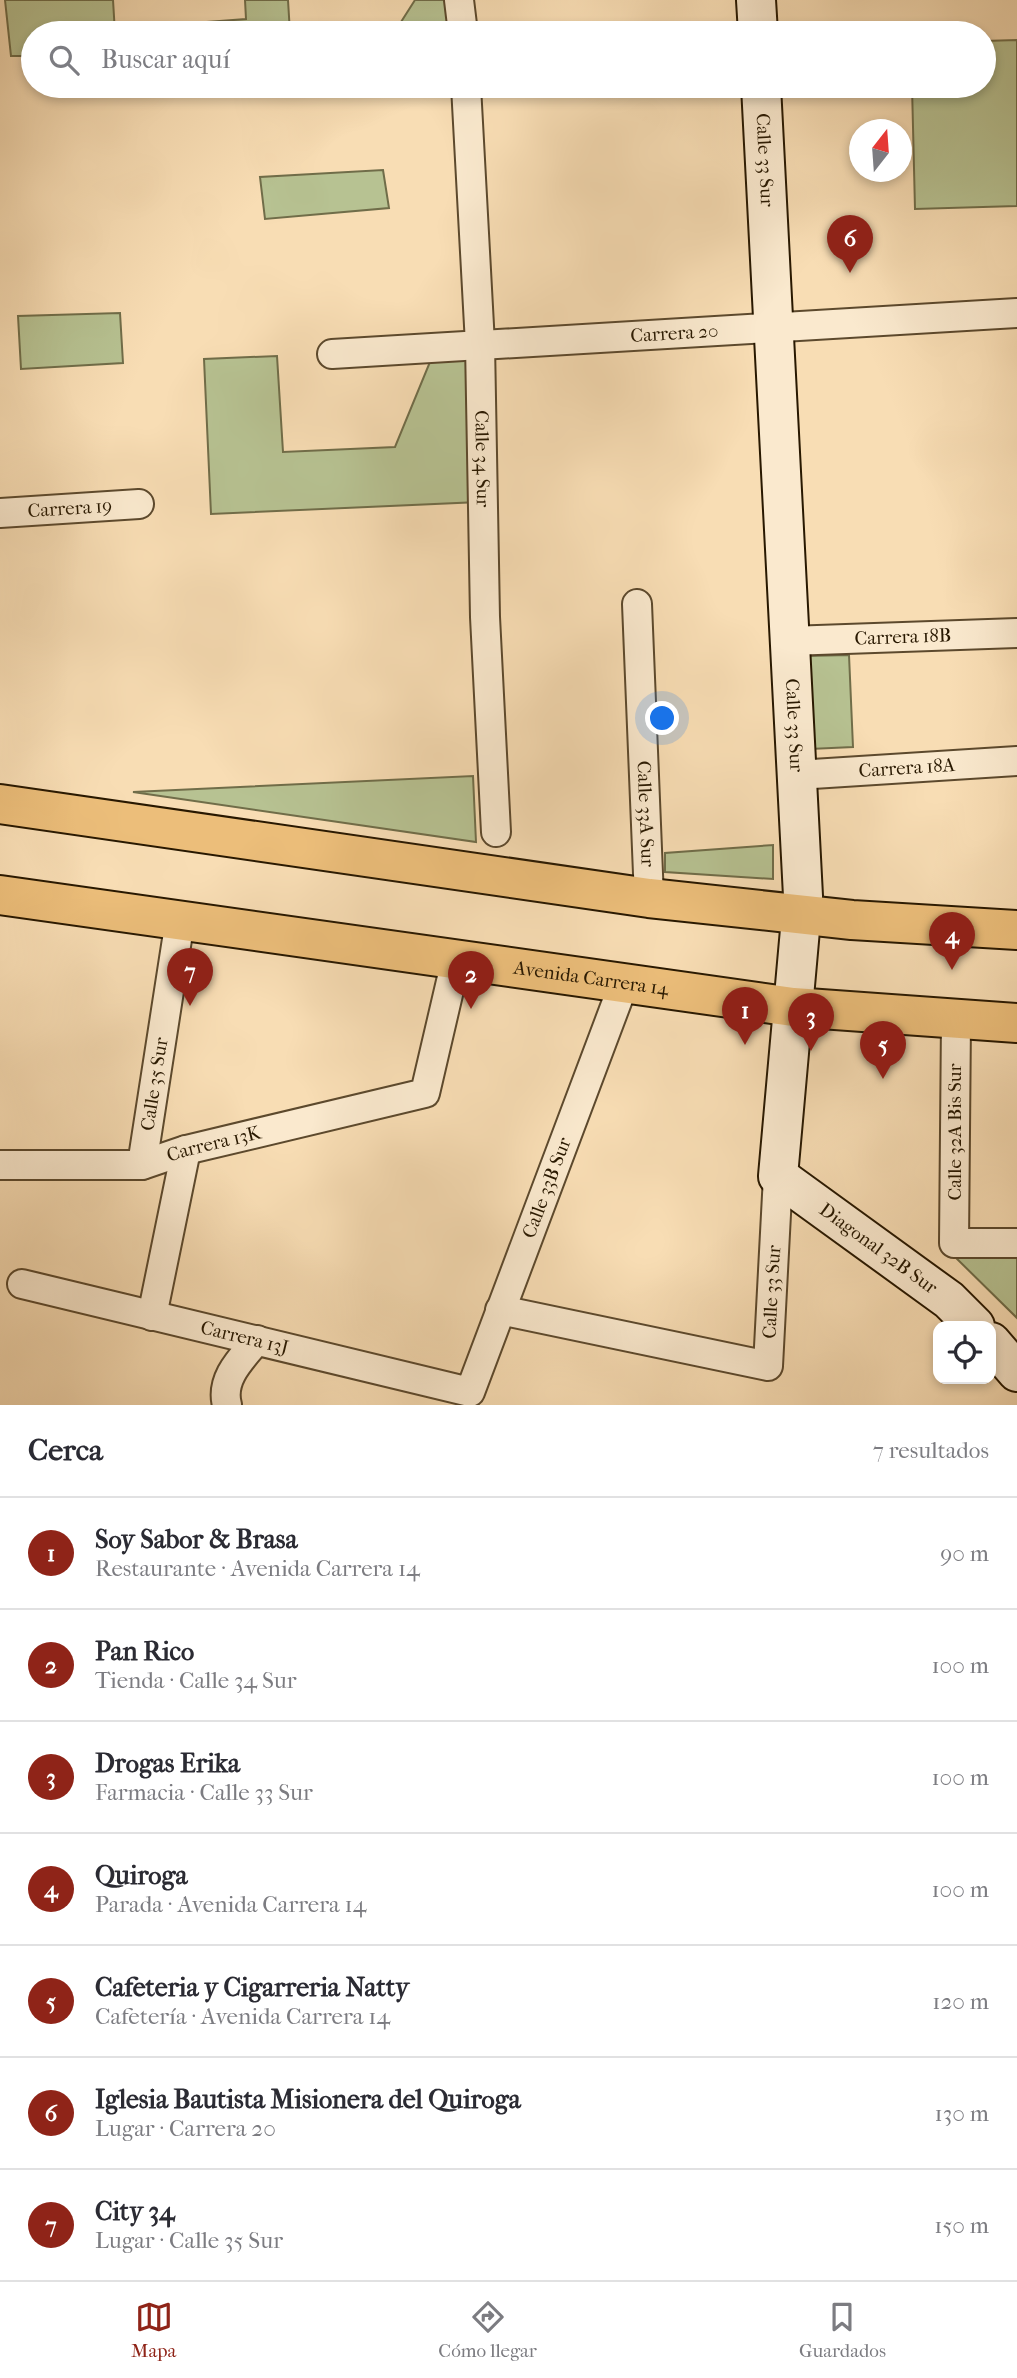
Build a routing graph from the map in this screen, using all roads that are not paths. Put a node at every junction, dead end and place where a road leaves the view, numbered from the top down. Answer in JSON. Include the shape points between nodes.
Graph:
{"nodes":[{"id":1,"x":459,"y":0,"type":"edge"},
{"id":2,"x":756,"y":0,"type":"edge"},
{"id":3,"x":462,"y":21,"type":"edge"},
{"id":4,"x":757,"y":21,"type":"edge"},
{"id":5,"x":467,"y":98,"type":"edge"},
{"id":6,"x":762,"y":98,"type":"edge"},
{"id":7,"x":1017,"y":313,"type":"edge"},
{"id":8,"x":772,"y":327,"type":"junction"},
{"id":9,"x":480,"y":344,"type":"junction"},
{"id":10,"x":332,"y":354,"type":"dead end"},
{"id":11,"x":139,"y":504,"type":"dead end"},
{"id":12,"x":0,"y":513,"type":"edge"},
{"id":13,"x":637,"y":604,"type":"dead end"},
{"id":14,"x":1017,"y":633,"type":"edge"},
{"id":15,"x":789,"y":641,"type":"junction"},
{"id":16,"x":1017,"y":761,"type":"edge"},
{"id":17,"x":797,"y":775,"type":"junction"},
{"id":18,"x":0,"y":804,"type":"edge"},
{"id":19,"x":496,"y":832,"type":"dead end"},
{"id":20,"x":0,"y":895,"type":"edge"},
{"id":21,"x":649,"y":898,"type":"junction"},
{"id":22,"x":802,"y":916,"type":"junction"},
{"id":23,"x":180,"y":920,"type":"junction"},
{"id":24,"x":1017,"y":930,"type":"edge"},
{"id":25,"x":456,"y":960,"type":"junction"},
{"id":26,"x":624,"y":983,"type":"junction"},
{"id":27,"x":793,"y":1007,"type":"junction"},
{"id":28,"x":956,"y":1020,"type":"junction"},
{"id":29,"x":1017,"y":1023,"type":"edge"},
{"id":30,"x":186,"y":1150,"type":"junction"},
{"id":31,"x":0,"y":1165,"type":"edge"},
{"id":32,"x":142,"y":1165,"type":"junction"},
{"id":33,"x":778,"y":1176,"type":"junction"},
{"id":34,"x":1017,"y":1243,"type":"edge"},
{"id":35,"x":22,"y":1284,"type":"dead end"},
{"id":36,"x":500,"y":1310,"type":"junction"},
{"id":37,"x":152,"y":1316,"type":"junction"},
{"id":38,"x":970,"y":1321,"type":"edge"},
{"id":39,"x":257,"y":1340,"type":"junction"},
{"id":40,"x":996,"y":1348,"type":"edge"},
{"id":41,"x":1017,"y":1372,"type":"edge"},
{"id":42,"x":470,"y":1392,"type":"joint"},
{"id":43,"x":227,"y":1405,"type":"edge"}],
"edges":[{"from":1,"to":3,"type":"street"},
{"from":2,"to":4,"type":"street"},
{"from":5,"to":9,"type":"street","name":"Calle 34 Sur"},
{"from":6,"to":8,"type":"street","name":"Calle 33 Sur"},
{"from":7,"to":8,"type":"street","name":"Carrera 20"},
{"from":8,"to":9,"type":"street","name":"Carrera 20"},
{"from":8,"to":15,"type":"street","name":"Calle 33 Sur"},
{"from":9,"to":10,"type":"street","name":"Carrera 20"},
{"from":9,"to":19,"type":"street","name":"Calle 34 Sur","via":[[485,617]]},
{"from":11,"to":12,"type":"street","name":"Carrera 19"},
{"from":13,"to":21,"type":"street","name":"Calle 33A Sur"},
{"from":14,"to":15,"type":"street","name":"Carrera 18B"},
{"from":15,"to":17,"type":"street","name":"Calle 33 Sur"},
{"from":16,"to":17,"type":"street","name":"Carrera 18A"},
{"from":17,"to":22,"type":"street","name":"Calle 33 Sur"},
{"from":18,"to":21,"type":"main road"},
{"from":20,"to":23,"type":"main road","name":"Avenida Carrera 14"},
{"from":21,"to":22,"type":"main road"},
{"from":22,"to":24,"type":"main road"},
{"from":22,"to":27,"type":"street","name":"Calle 33 Sur"},
{"from":23,"to":25,"type":"main road","name":"Avenida Carrera 14"},
{"from":23,"to":32,"type":"street","name":"Calle 35 Sur"},
{"from":25,"to":26,"type":"main road","name":"Avenida Carrera 14"},
{"from":25,"to":30,"type":"street","name":"Carrera 13K","via":[[425,1093]]},
{"from":26,"to":27,"type":"main road","name":"Avenida Carrera 14"},
{"from":26,"to":36,"type":"street","name":"Calle 33B Sur"},
{"from":27,"to":28,"type":"main road","name":"Avenida Carrera 14"},
{"from":27,"to":33,"type":"street","name":"Calle 33 Sur"},
{"from":28,"to":29,"type":"main road","name":"Avenida Carrera 14"},
{"from":28,"to":34,"type":"street","name":"Calle 32A Bis Sur","via":[[954,1243]]},
{"from":30,"to":32,"type":"street","name":"Carrera 13K"},
{"from":30,"to":37,"type":"street"},
{"from":31,"to":32,"type":"street","name":"Carrera 13K"},
{"from":33,"to":36,"type":"street","name":"Calle 33 Sur","via":[[768,1366]]},
{"from":33,"to":38,"type":"street","name":"Diagonal 32B Sur","via":[[949,1300]]},
{"from":35,"to":37,"type":"street","name":"Carrera 13J"},
{"from":36,"to":42,"type":"street","name":"Calle 33B Sur"},
{"from":37,"to":39,"type":"street","name":"Carrera 13J"},
{"from":39,"to":42,"type":"street","name":"Carrera 13J"},
{"from":39,"to":43,"type":"street","via":[[233,1368],[224,1394]]},
{"from":40,"to":41,"type":"street"}]}
